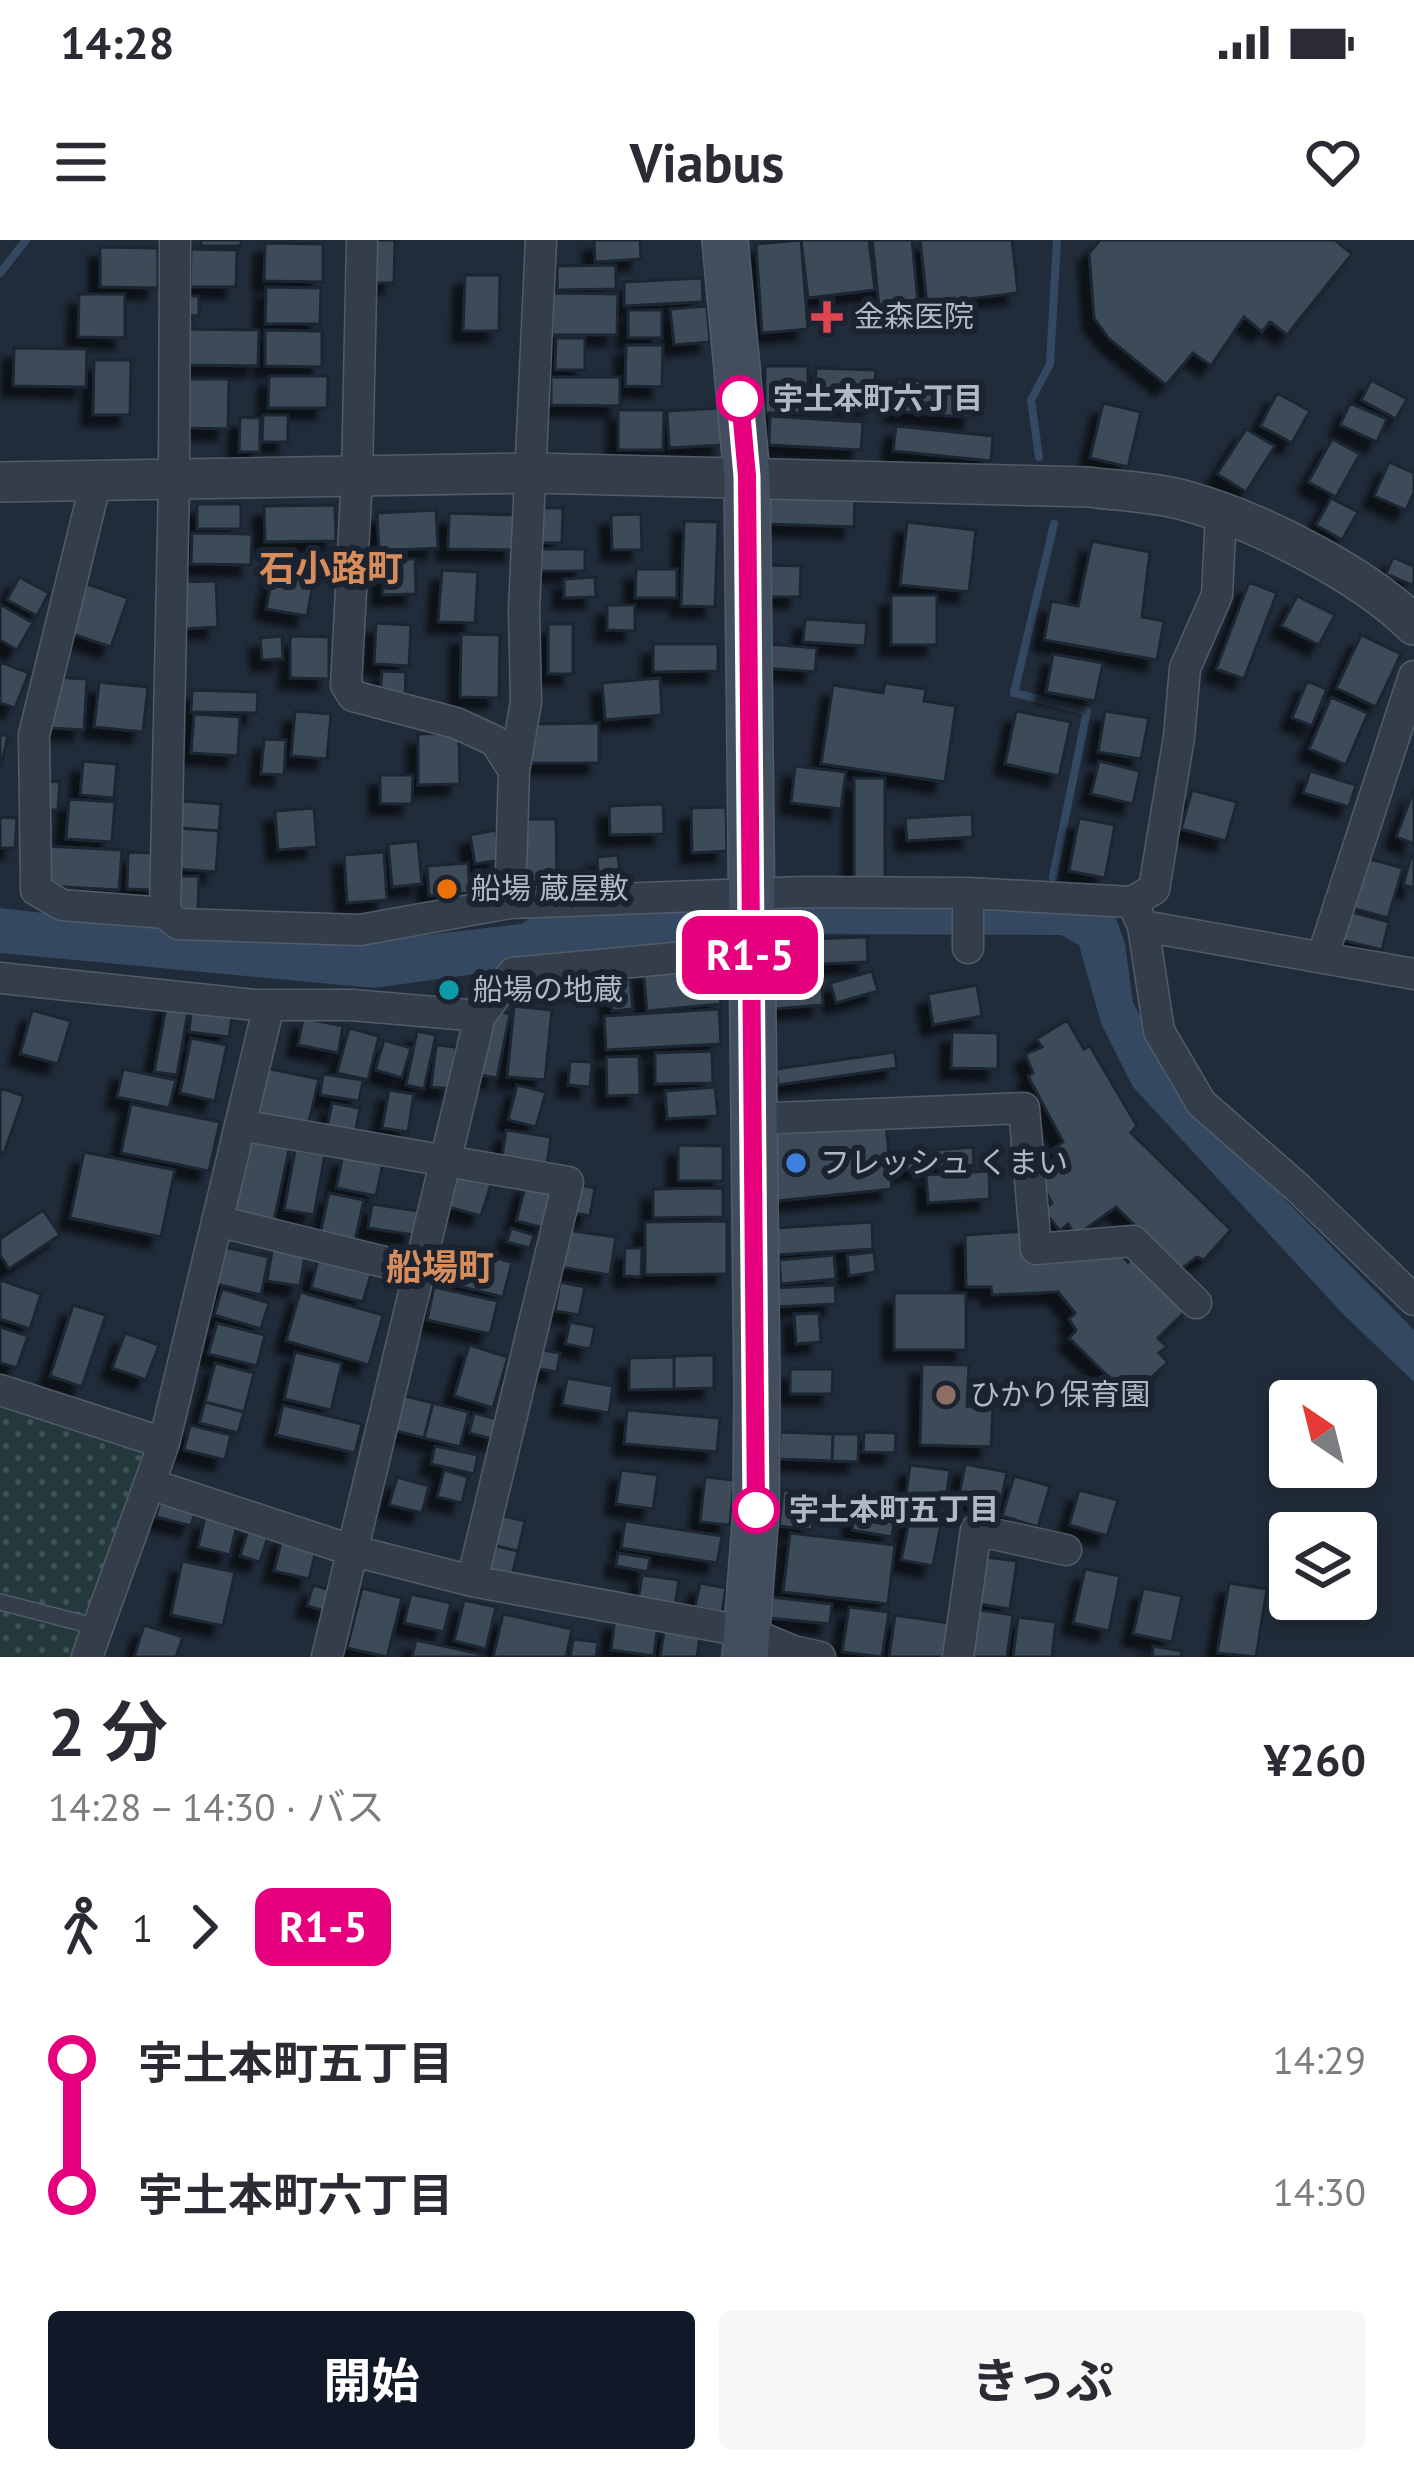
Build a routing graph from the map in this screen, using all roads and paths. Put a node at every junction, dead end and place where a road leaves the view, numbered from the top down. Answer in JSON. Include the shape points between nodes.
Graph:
{"nodes":[{"id":1,"x":175,"y":240,"type":"edge"},
{"id":2,"x":362,"y":240,"type":"edge"},
{"id":3,"x":541,"y":240,"type":"edge"},
{"id":4,"x":725,"y":240,"type":"edge"},
{"id":5,"x":532,"y":473,"type":"junction"},
{"id":6,"x":747,"y":476,"type":"junction"},
{"id":7,"x":357,"y":477,"type":"junction"},
{"id":8,"x":174,"y":480,"type":"junction"},
{"id":9,"x":96,"y":481,"type":"junction"},
{"id":10,"x":0,"y":482,"type":"edge"},
{"id":11,"x":1221,"y":513,"type":"junction"},
{"id":12,"x":1414,"y":625,"type":"edge"},
{"id":13,"x":1414,"y":676,"type":"edge"},
{"id":14,"x":514,"y":771,"type":"junction"},
{"id":15,"x":968,"y":893,"type":"junction"},
{"id":16,"x":510,"y":903,"type":"junction"},
{"id":17,"x":165,"y":913,"type":"junction"},
{"id":18,"x":1137,"y":914,"type":"junction"},
{"id":19,"x":749,"y":922,"type":"junction"},
{"id":20,"x":968,"y":948,"type":"dead end"},
{"id":21,"x":1322,"y":958,"type":"junction"},
{"id":22,"x":1414,"y":974,"type":"edge"},
{"id":23,"x":0,"y":978,"type":"edge"},
{"id":24,"x":269,"y":1005,"type":"junction"},
{"id":25,"x":480,"y":1016,"type":"junction"},
{"id":26,"x":753,"y":1119,"type":"junction"},
{"id":27,"x":240,"y":1125,"type":"junction"},
{"id":28,"x":446,"y":1161,"type":"junction"},
{"id":29,"x":217,"y":1221,"type":"junction"},
{"id":30,"x":422,"y":1271,"type":"junction"},
{"id":31,"x":1414,"y":1300,"type":"edge"},
{"id":32,"x":1196,"y":1303,"type":"dead end"},
{"id":33,"x":0,"y":1390,"type":"edge"},
{"id":34,"x":164,"y":1443,"type":"junction"},
{"id":35,"x":150,"y":1484,"type":"junction"},
{"id":36,"x":1066,"y":1550,"type":"dead end"},
{"id":37,"x":354,"y":1551,"type":"junction"},
{"id":38,"x":472,"y":1581,"type":"junction"},
{"id":39,"x":0,"y":1602,"type":"edge"},
{"id":40,"x":98,"y":1627,"type":"junction"},
{"id":41,"x":747,"y":1645,"type":"edge"},
{"id":42,"x":87,"y":1657,"type":"edge"},
{"id":43,"x":327,"y":1657,"type":"edge"},
{"id":44,"x":820,"y":1657,"type":"edge"},
{"id":45,"x":958,"y":1657,"type":"edge"}],
"edges":[{"from":1,"to":8,"type":"street"},
{"from":2,"to":7,"type":"street"},
{"from":3,"to":5,"type":"street"},
{"from":4,"to":6,"type":"main road"},
{"from":5,"to":6,"type":"street"},
{"from":5,"to":7,"type":"street"},
{"from":5,"to":14,"type":"street","via":[[526,702]]},
{"from":6,"to":11,"type":"street","via":[[1089,487]]},
{"from":6,"to":19,"type":"main road"},
{"from":7,"to":8,"type":"street"},
{"from":7,"to":14,"type":"street","via":[[346,685],[353,696],[456,722],[495,741]]},
{"from":8,"to":9,"type":"street"},
{"from":8,"to":17,"type":"street"},
{"from":9,"to":10,"type":"street"},
{"from":9,"to":17,"type":"street","via":[[34,735],[36,890],[62,905]]},
{"from":11,"to":12,"type":"street","via":[[1339,571]]},
{"from":11,"to":18,"type":"street","via":[[1217,595],[1185,668],[1154,889]]},
{"from":13,"to":21,"type":"street"},
{"from":14,"to":16,"type":"street"},
{"from":15,"to":18,"type":"street"},
{"from":15,"to":19,"type":"street"},
{"from":15,"to":20,"type":"street"},
{"from":16,"to":17,"type":"street","via":[[360,930],[178,923]]},
{"from":16,"to":19,"type":"street"},
{"from":18,"to":21,"type":"street"},
{"from":18,"to":31,"type":"street","via":[[1159,1031],[1202,1103]]},
{"from":19,"to":25,"type":"street","via":[[513,973]]},
{"from":19,"to":26,"type":"main road"},
{"from":21,"to":22,"type":"street"},
{"from":23,"to":24,"type":"street"},
{"from":24,"to":25,"type":"street"},
{"from":24,"to":27,"type":"street"},
{"from":25,"to":28,"type":"street"},
{"from":26,"to":32,"type":"street","via":[[1024,1108],[1036,1250],[1133,1241]]},
{"from":26,"to":41,"type":"main road","via":[[757,1487]]},
{"from":27,"to":28,"type":"street"},
{"from":27,"to":29,"type":"street"},
{"from":28,"to":30,"type":"street"},
{"from":28,"to":38,"type":"street","via":[[568,1182]]},
{"from":29,"to":30,"type":"street"},
{"from":29,"to":34,"type":"street"},
{"from":30,"to":37,"type":"street"},
{"from":33,"to":34,"type":"street"},
{"from":34,"to":35,"type":"street"},
{"from":35,"to":37,"type":"street"},
{"from":35,"to":40,"type":"street"},
{"from":36,"to":45,"type":"street","via":[[976,1530]]},
{"from":37,"to":38,"type":"street"},
{"from":37,"to":43,"type":"street"},
{"from":38,"to":41,"type":"street"},
{"from":39,"to":40,"type":"lane"},
{"from":40,"to":42,"type":"street"},
{"from":41,"to":44,"type":"street"}]}
